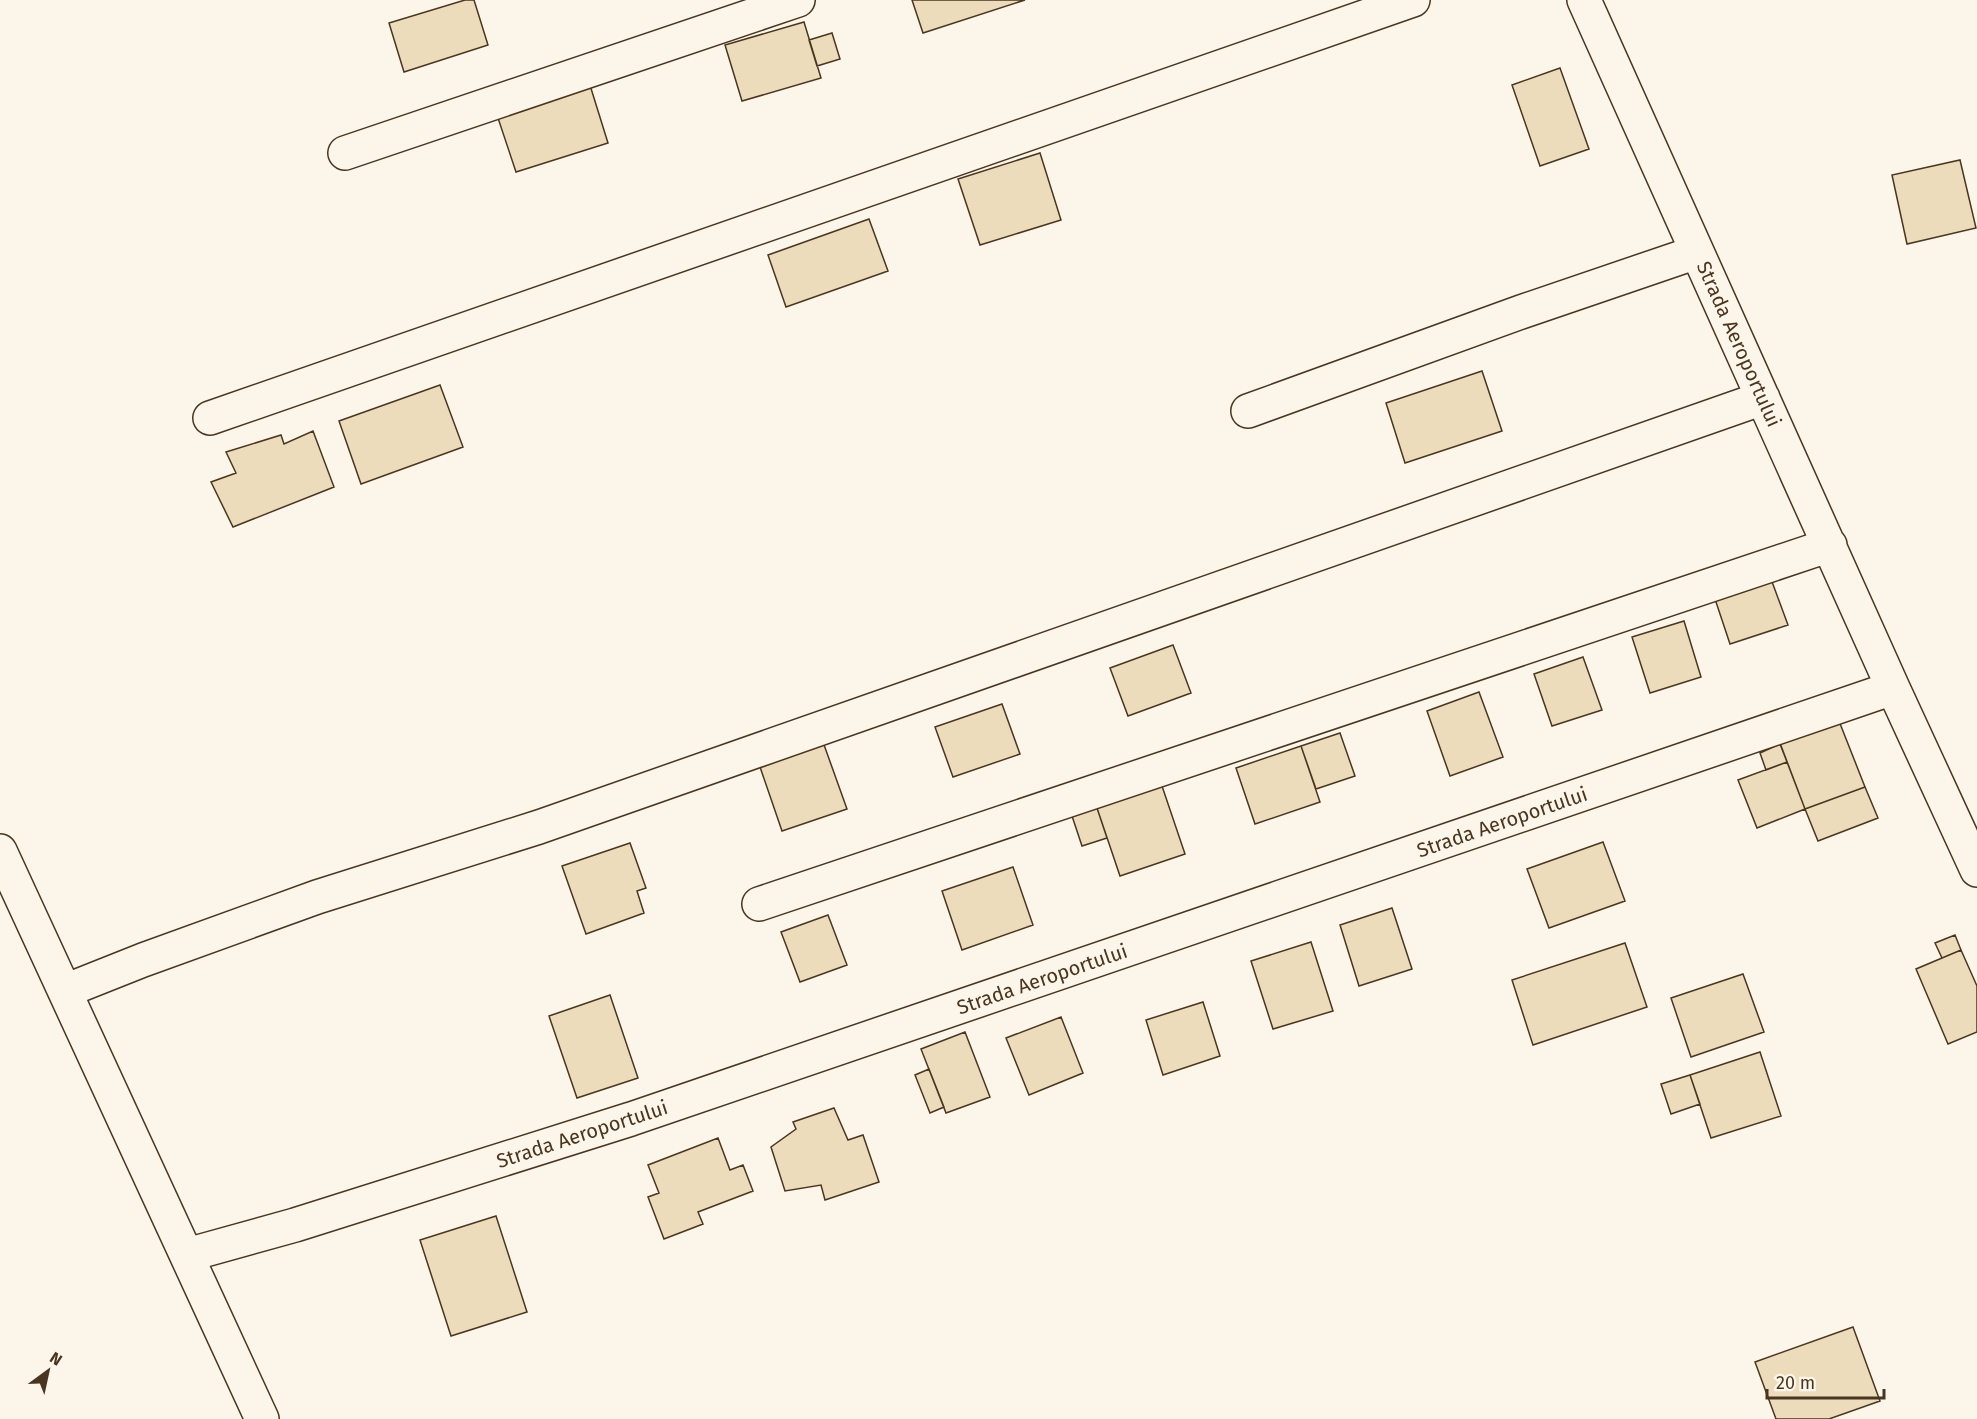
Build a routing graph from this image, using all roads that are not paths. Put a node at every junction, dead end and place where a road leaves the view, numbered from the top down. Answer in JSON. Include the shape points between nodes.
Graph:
{"nodes":[{"id":1,"x":798,"y":0,"type":"edge"},
{"id":2,"x":1413,"y":0,"type":"edge"},
{"id":3,"x":1584,"y":0,"type":"edge"},
{"id":4,"x":345,"y":153,"type":"dead end"},
{"id":5,"x":1697,"y":252,"type":"junction"},
{"id":6,"x":1763,"y":398,"type":"junction"},
{"id":7,"x":1248,"y":411,"type":"dead end"},
{"id":8,"x":210,"y":418,"type":"dead end"},
{"id":9,"x":1830,"y":545,"type":"junction"},
{"id":10,"x":1893,"y":688,"type":"junction"},
{"id":11,"x":0,"y":850,"type":"edge"},
{"id":12,"x":1977,"y":870,"type":"edge"},
{"id":13,"x":759,"y":904,"type":"dead end"},
{"id":14,"x":65,"y":991,"type":"junction"},
{"id":15,"x":187,"y":1256,"type":"junction"},
{"id":16,"x":262,"y":1419,"type":"edge"}],
"edges":[{"from":1,"to":4,"type":"street"},
{"from":2,"to":8,"type":"street"},
{"from":3,"to":5,"type":"street","name":"Strada Aeroportului"},
{"from":5,"to":6,"type":"street","name":"Strada Aeroportului"},
{"from":5,"to":7,"type":"street"},
{"from":6,"to":9,"type":"street","name":"Strada Aeroportului"},
{"from":6,"to":14,"type":"street","via":[[539,827],[317,897]]},
{"from":9,"to":10,"type":"street","name":"Strada Aeroportului"},
{"from":9,"to":13,"type":"street"},
{"from":10,"to":12,"type":"street","name":"Strada Aeroportului"},
{"from":10,"to":15,"type":"street","name":"Strada Aeroportului","via":[[631,1119]]},
{"from":11,"to":14,"type":"street"},
{"from":14,"to":15,"type":"street"},
{"from":15,"to":16,"type":"street"}]}
